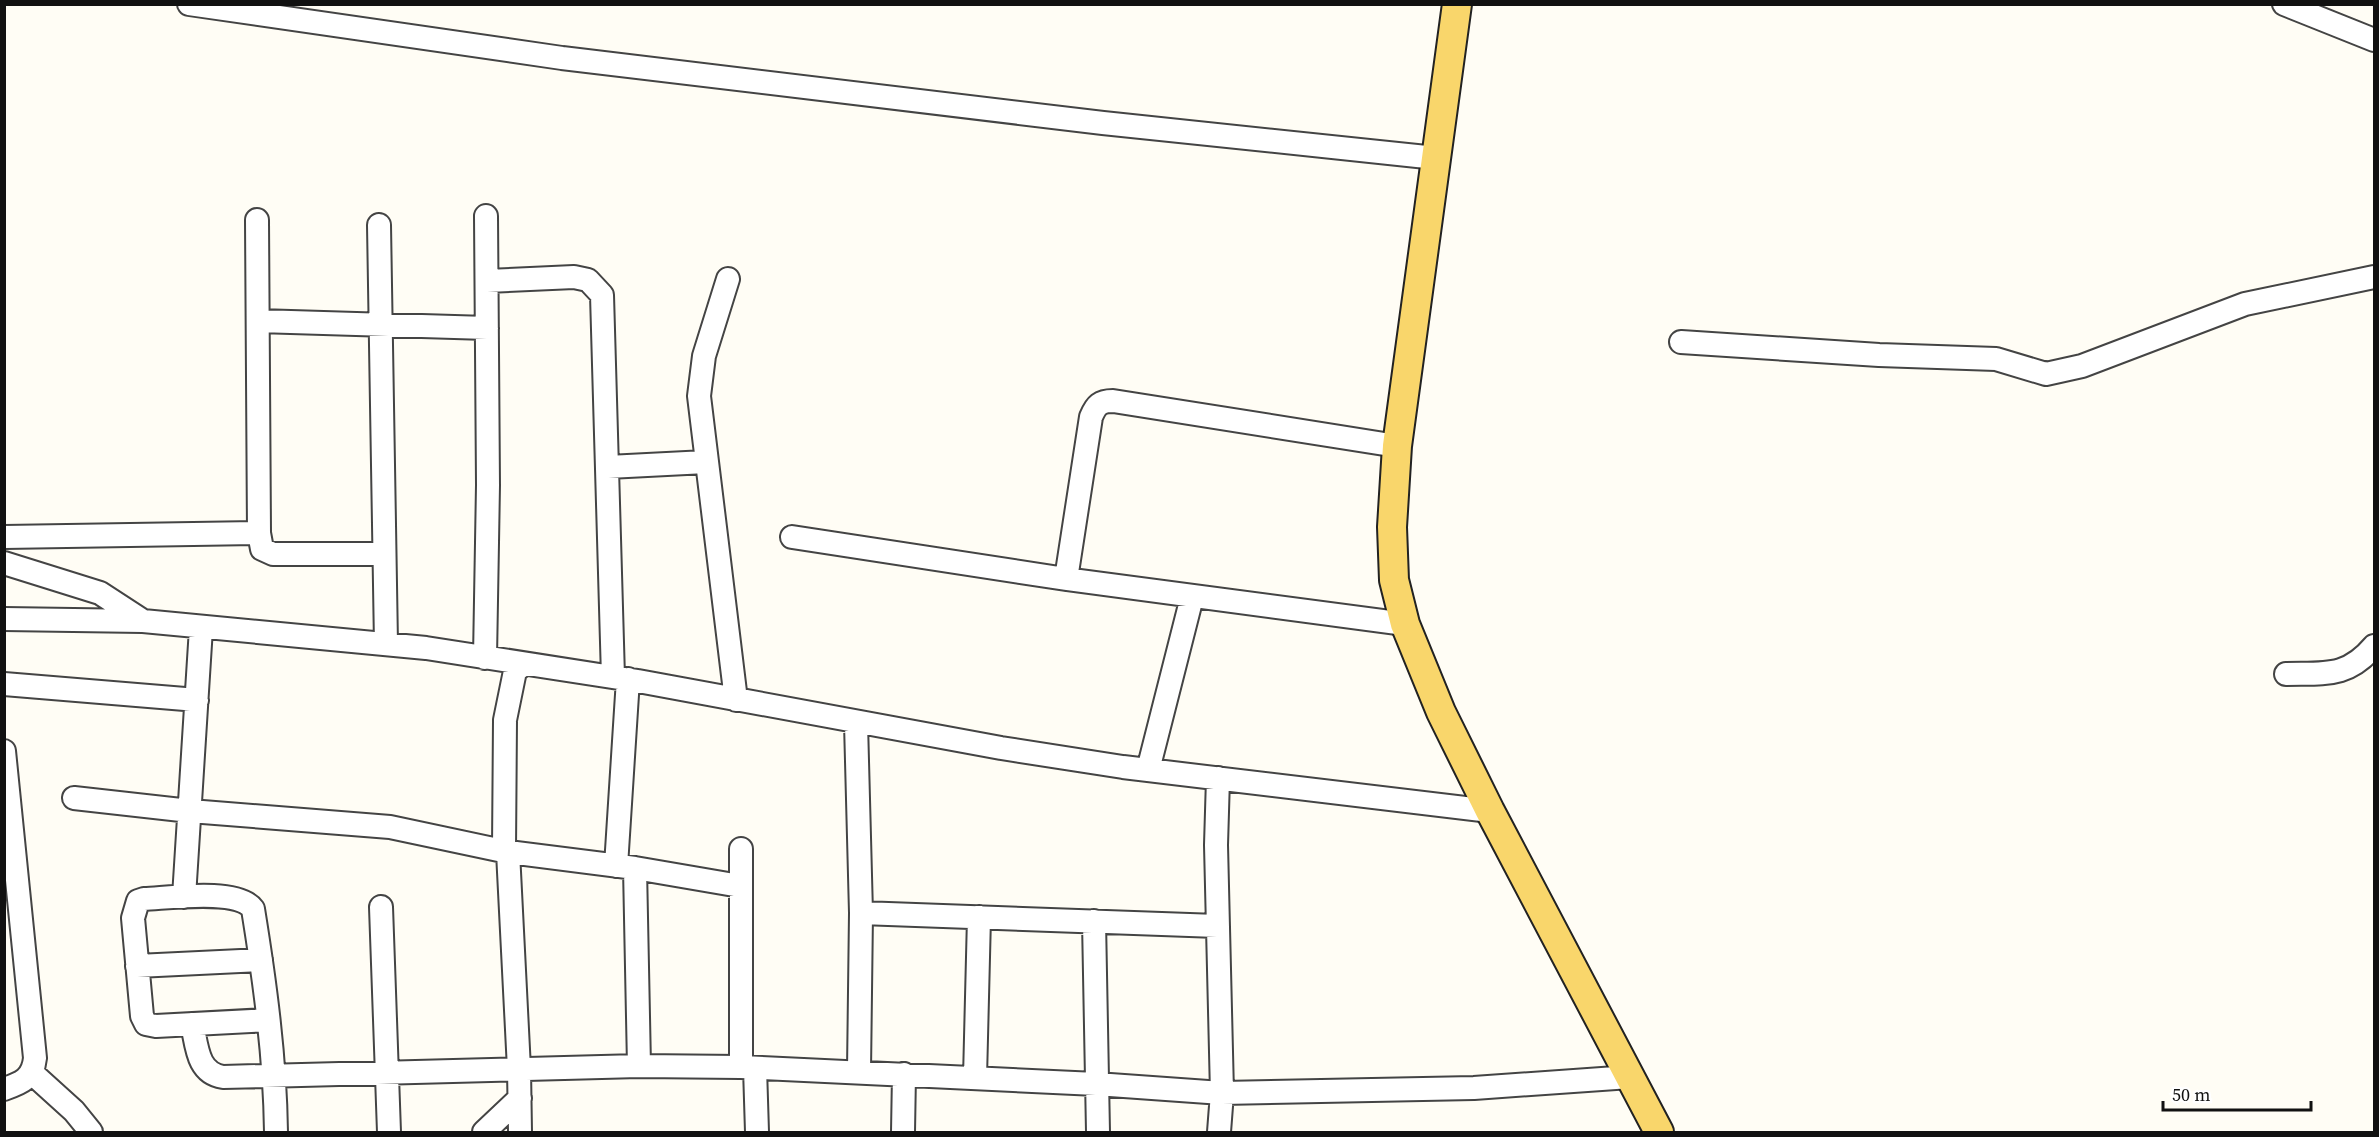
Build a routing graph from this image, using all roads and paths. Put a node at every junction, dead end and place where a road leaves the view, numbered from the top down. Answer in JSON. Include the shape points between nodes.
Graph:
{"nodes":[{"id":1,"x":189,"y":4,"type":"edge"},
{"id":2,"x":1457,"y":4,"type":"edge"},
{"id":3,"x":2284,"y":4,"type":"edge"},
{"id":4,"x":2374,"y":40,"type":"edge"},
{"id":5,"x":1436,"y":158,"type":"junction"},
{"id":6,"x":486,"y":216,"type":"dead end"},
{"id":7,"x":257,"y":220,"type":"dead end"},
{"id":8,"x":379,"y":225,"type":"dead end"},
{"id":9,"x":2374,"y":277,"type":"edge"},
{"id":10,"x":728,"y":279,"type":"dead end"},
{"id":11,"x":486,"y":281,"type":"junction"},
{"id":12,"x":258,"y":321,"type":"junction"},
{"id":13,"x":379,"y":324,"type":"junction"},
{"id":14,"x":487,"y":328,"type":"junction"},
{"id":15,"x":1681,"y":342,"type":"dead end"},
{"id":16,"x":1397,"y":446,"type":"junction"},
{"id":17,"x":706,"y":462,"type":"junction"},
{"id":18,"x":608,"y":467,"type":"junction"},
{"id":19,"x":259,"y":533,"type":"junction"},
{"id":20,"x":4,"y":537,"type":"edge"},
{"id":21,"x":792,"y":537,"type":"dead end"},
{"id":22,"x":384,"y":554,"type":"junction"},
{"id":23,"x":4,"y":563,"type":"edge"},
{"id":24,"x":1065,"y":579,"type":"junction"},
{"id":25,"x":1192,"y":597,"type":"junction"},
{"id":26,"x":4,"y":619,"type":"edge"},
{"id":27,"x":143,"y":621,"type":"junction"},
{"id":28,"x":1405,"y":624,"type":"junction"},
{"id":29,"x":201,"y":628,"type":"junction"},
{"id":30,"x":386,"y":644,"type":"junction"},
{"id":31,"x":2374,"y":646,"type":"edge"},
{"id":32,"x":485,"y":658,"type":"junction"},
{"id":33,"x":524,"y":664,"type":"junction"},
{"id":34,"x":2286,"y":674,"type":"dead end"},
{"id":35,"x":621,"y":678,"type":"junction"},
{"id":36,"x":4,"y":684,"type":"edge"},
{"id":37,"x":197,"y":700,"type":"junction"},
{"id":38,"x":736,"y":700,"type":"junction"},
{"id":39,"x":856,"y":723,"type":"junction"},
{"id":40,"x":4,"y":751,"type":"edge"},
{"id":41,"x":1148,"y":770,"type":"junction"},
{"id":42,"x":1218,"y":778,"type":"junction"},
{"id":43,"x":74,"y":798,"type":"dead end"},
{"id":44,"x":190,"y":811,"type":"junction"},
{"id":45,"x":1490,"y":812,"type":"junction"},
{"id":46,"x":9,"y":835,"type":"edge"},
{"id":47,"x":741,"y":849,"type":"dead end"},
{"id":48,"x":508,"y":852,"type":"junction"},
{"id":49,"x":625,"y":867,"type":"junction"},
{"id":50,"x":740,"y":886,"type":"junction"},
{"id":51,"x":184,"y":897,"type":"junction"},
{"id":52,"x":381,"y":907,"type":"dead end"},
{"id":53,"x":861,"y":913,"type":"junction"},
{"id":54,"x":980,"y":917,"type":"junction"},
{"id":55,"x":1094,"y":921,"type":"junction"},
{"id":56,"x":1216,"y":926,"type":"junction"},
{"id":57,"x":261,"y":960,"type":"junction"},
{"id":58,"x":136,"y":966,"type":"junction"},
{"id":59,"x":268,"y":1020,"type":"junction"},
{"id":60,"x":192,"y":1024,"type":"junction"},
{"id":61,"x":639,"y":1066,"type":"junction"},
{"id":62,"x":748,"y":1068,"type":"junction"},
{"id":63,"x":519,"y":1069,"type":"junction"},
{"id":64,"x":859,"y":1071,"type":"junction"},
{"id":65,"x":388,"y":1072,"type":"junction"},
{"id":66,"x":32,"y":1073,"type":"junction"},
{"id":67,"x":904,"y":1074,"type":"junction"},
{"id":68,"x":275,"y":1077,"type":"junction"},
{"id":69,"x":1630,"y":1077,"type":"junction"},
{"id":70,"x":975,"y":1078,"type":"junction"},
{"id":71,"x":1096,"y":1084,"type":"junction"},
{"id":72,"x":4,"y":1089,"type":"edge"},
{"id":73,"x":1222,"y":1093,"type":"junction"},
{"id":74,"x":520,"y":1098,"type":"junction"},
{"id":75,"x":91,"y":1132,"type":"edge"},
{"id":76,"x":276,"y":1132,"type":"edge"},
{"id":77,"x":389,"y":1132,"type":"edge"},
{"id":78,"x":484,"y":1132,"type":"edge"},
{"id":79,"x":520,"y":1132,"type":"edge"},
{"id":80,"x":757,"y":1132,"type":"edge"},
{"id":81,"x":903,"y":1132,"type":"edge"},
{"id":82,"x":1098,"y":1132,"type":"edge"},
{"id":83,"x":1219,"y":1132,"type":"edge"},
{"id":84,"x":1659,"y":1132,"type":"edge"}],
"edges":[{"from":1,"to":5,"type":"street","via":[[562,58],[1103,123]]},
{"from":2,"to":5,"type":"main road"},
{"from":3,"to":4,"type":"street"},
{"from":5,"to":16,"type":"main road"},
{"from":6,"to":11,"type":"street"},
{"from":7,"to":12,"type":"street"},
{"from":8,"to":13,"type":"street"},
{"from":9,"to":15,"type":"street","via":[[2245,304],[2082,366],[2053,373],[1996,359]]},
{"from":10,"to":17,"type":"street","via":[[700,376]]},
{"from":11,"to":14,"type":"street"},
{"from":11,"to":18,"type":"street","via":[[574,277],[597,287],[604,308]]},
{"from":12,"to":13,"type":"street"},
{"from":12,"to":19,"type":"street"},
{"from":13,"to":14,"type":"street"},
{"from":13,"to":22,"type":"street"},
{"from":14,"to":32,"type":"street"},
{"from":16,"to":24,"type":"street","via":[[1102,402],[1091,417]]},
{"from":16,"to":28,"type":"main road","via":[[1392,527],[1394,569]]},
{"from":17,"to":18,"type":"street"},
{"from":17,"to":38,"type":"street"},
{"from":18,"to":35,"type":"street"},
{"from":19,"to":20,"type":"street"},
{"from":19,"to":22,"type":"street","via":[[262,549],[268,553]]},
{"from":21,"to":24,"type":"street"},
{"from":22,"to":30,"type":"street"},
{"from":23,"to":27,"type":"street","via":[[100,593]]},
{"from":24,"to":25,"type":"street"},
{"from":25,"to":28,"type":"street"},
{"from":25,"to":41,"type":"street"},
{"from":26,"to":27,"type":"street"},
{"from":27,"to":29,"type":"street"},
{"from":28,"to":45,"type":"main road","via":[[1441,712]]},
{"from":29,"to":30,"type":"street"},
{"from":29,"to":37,"type":"street"},
{"from":30,"to":32,"type":"street"},
{"from":31,"to":34,"type":"street","via":[[2344,671]]},
{"from":32,"to":33,"type":"street"},
{"from":33,"to":35,"type":"street"},
{"from":33,"to":48,"type":"street","via":[[515,671],[505,720],[504,850]]},
{"from":35,"to":38,"type":"street"},
{"from":35,"to":49,"type":"street"},
{"from":36,"to":37,"type":"street"},
{"from":37,"to":44,"type":"street"},
{"from":38,"to":39,"type":"street"},
{"from":39,"to":41,"type":"street"},
{"from":39,"to":53,"type":"street"},
{"from":40,"to":46,"type":"street"},
{"from":41,"to":42,"type":"street"},
{"from":42,"to":45,"type":"street"},
{"from":42,"to":56,"type":"street"},
{"from":43,"to":44,"type":"street"},
{"from":44,"to":48,"type":"street","via":[[390,827]]},
{"from":44,"to":51,"type":"street"},
{"from":45,"to":69,"type":"main road"},
{"from":46,"to":66,"type":"street","via":[[35,1058]]},
{"from":47,"to":50,"type":"street"},
{"from":48,"to":49,"type":"street"},
{"from":48,"to":63,"type":"street"},
{"from":49,"to":50,"type":"street"},
{"from":49,"to":61,"type":"street"},
{"from":50,"to":62,"type":"street"},
{"from":51,"to":57,"type":"street","via":[[232,897],[248,902],[253,909]]},
{"from":51,"to":58,"type":"street","via":[[144,899],[135,906]]},
{"from":52,"to":65,"type":"street"},
{"from":53,"to":54,"type":"street"},
{"from":53,"to":64,"type":"street"},
{"from":54,"to":55,"type":"street"},
{"from":54,"to":70,"type":"street"},
{"from":55,"to":56,"type":"street"},
{"from":55,"to":71,"type":"street"},
{"from":56,"to":73,"type":"street"},
{"from":57,"to":58,"type":"street"},
{"from":57,"to":59,"type":"street"},
{"from":58,"to":60,"type":"street","via":[[144,1022],[150,1026]]},
{"from":59,"to":60,"type":"street"},
{"from":59,"to":68,"type":"street"},
{"from":60,"to":68,"type":"street","via":[[207,1071],[223,1077]]},
{"from":61,"to":62,"type":"street"},
{"from":61,"to":63,"type":"street"},
{"from":62,"to":64,"type":"street"},
{"from":62,"to":80,"type":"street"},
{"from":63,"to":65,"type":"street"},
{"from":63,"to":74,"type":"street"},
{"from":64,"to":67,"type":"street"},
{"from":65,"to":68,"type":"street"},
{"from":65,"to":77,"type":"street"},
{"from":66,"to":72,"type":"street","via":[[20,1084]]},
{"from":66,"to":75,"type":"street"},
{"from":67,"to":70,"type":"street"},
{"from":67,"to":81,"type":"street"},
{"from":68,"to":76,"type":"street"},
{"from":69,"to":73,"type":"street","via":[[1474,1088]]},
{"from":69,"to":84,"type":"main road"},
{"from":70,"to":71,"type":"street"},
{"from":71,"to":73,"type":"street"},
{"from":71,"to":82,"type":"street"},
{"from":73,"to":83,"type":"street"},
{"from":74,"to":78,"type":"street"},
{"from":74,"to":79,"type":"street"}]}
